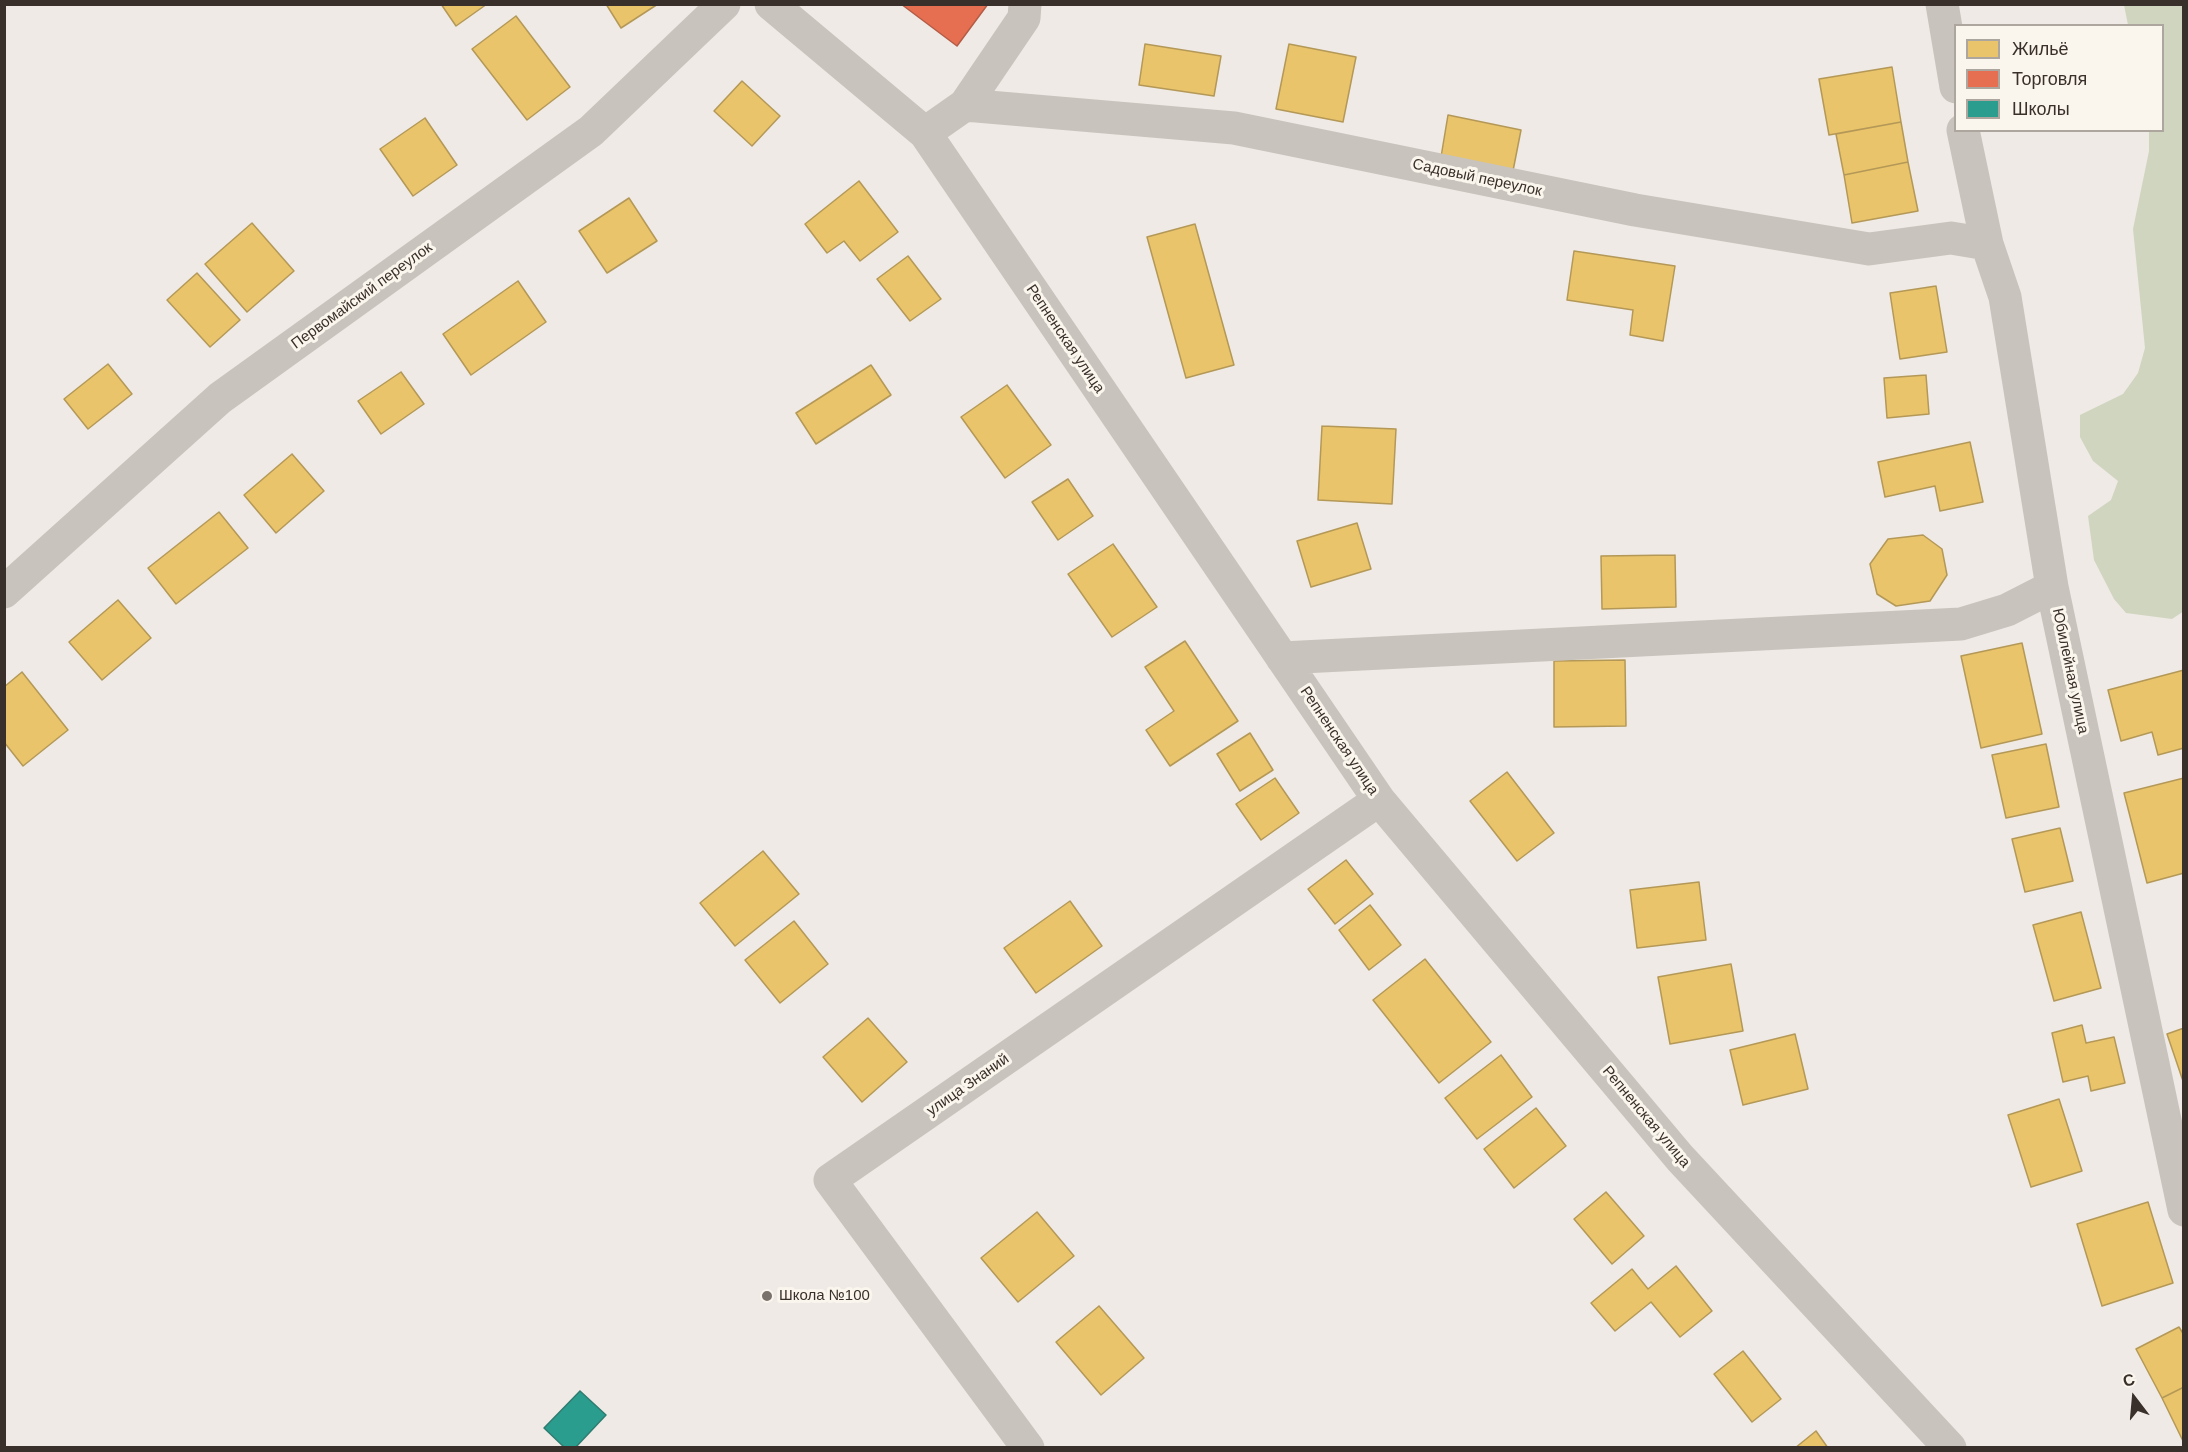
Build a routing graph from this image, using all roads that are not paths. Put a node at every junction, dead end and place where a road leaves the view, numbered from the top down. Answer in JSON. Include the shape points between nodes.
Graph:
{"nodes":[{"id":1,"x":724,"y":4,"type":"edge"},
{"id":2,"x":771,"y":4,"type":"edge"},
{"id":3,"x":1024,"y":4,"type":"edge"},
{"id":4,"x":1942,"y":4,"type":"edge"},
{"id":5,"x":1954,"y":75,"type":"edge"},
{"id":6,"x":965,"y":105,"type":"junction"},
{"id":7,"x":1964,"y":132,"type":"edge"},
{"id":8,"x":925,"y":133,"type":"junction"},
{"id":9,"x":1987,"y":244,"type":"junction"},
{"id":10,"x":2052,"y":587,"type":"junction"},
{"id":11,"x":4,"y":592,"type":"edge"},
{"id":12,"x":1282,"y":657,"type":"junction"},
{"id":13,"x":1379,"y":800,"type":"junction"},
{"id":14,"x":2184,"y":1210,"type":"edge"},
{"id":15,"x":1028,"y":1448,"type":"edge"},
{"id":16,"x":1950,"y":1448,"type":"edge"}],
"edges":[{"from":1,"to":11,"type":"street","name":"Первомайский переулок","via":[[591,131],[220,398]]},
{"from":2,"to":8,"type":"street","name":"Репненская улица"},
{"from":3,"to":6,"type":"street","via":[[1024,18]]},
{"from":4,"to":5,"type":"street"},
{"from":6,"to":8,"type":"street"},
{"from":6,"to":9,"type":"street","name":"Садовый переулок","via":[[1234,128],[1635,210],[1869,249],[1951,238]]},
{"from":7,"to":9,"type":"street","name":"Юбилейная улица"},
{"from":8,"to":12,"type":"street","name":"Репненская улица"},
{"from":9,"to":10,"type":"street","name":"Юбилейная улица","via":[[2005,297]]},
{"from":10,"to":12,"type":"street","via":[[2007,610],[1961,624]]},
{"from":10,"to":14,"type":"street","name":"Юбилейная улица"},
{"from":12,"to":13,"type":"street","name":"Репненская улица"},
{"from":13,"to":15,"type":"street","name":"улица Знаний","via":[[830,1180]]},
{"from":13,"to":16,"type":"street","name":"Репненская улица","via":[[1680,1158]]}]}
